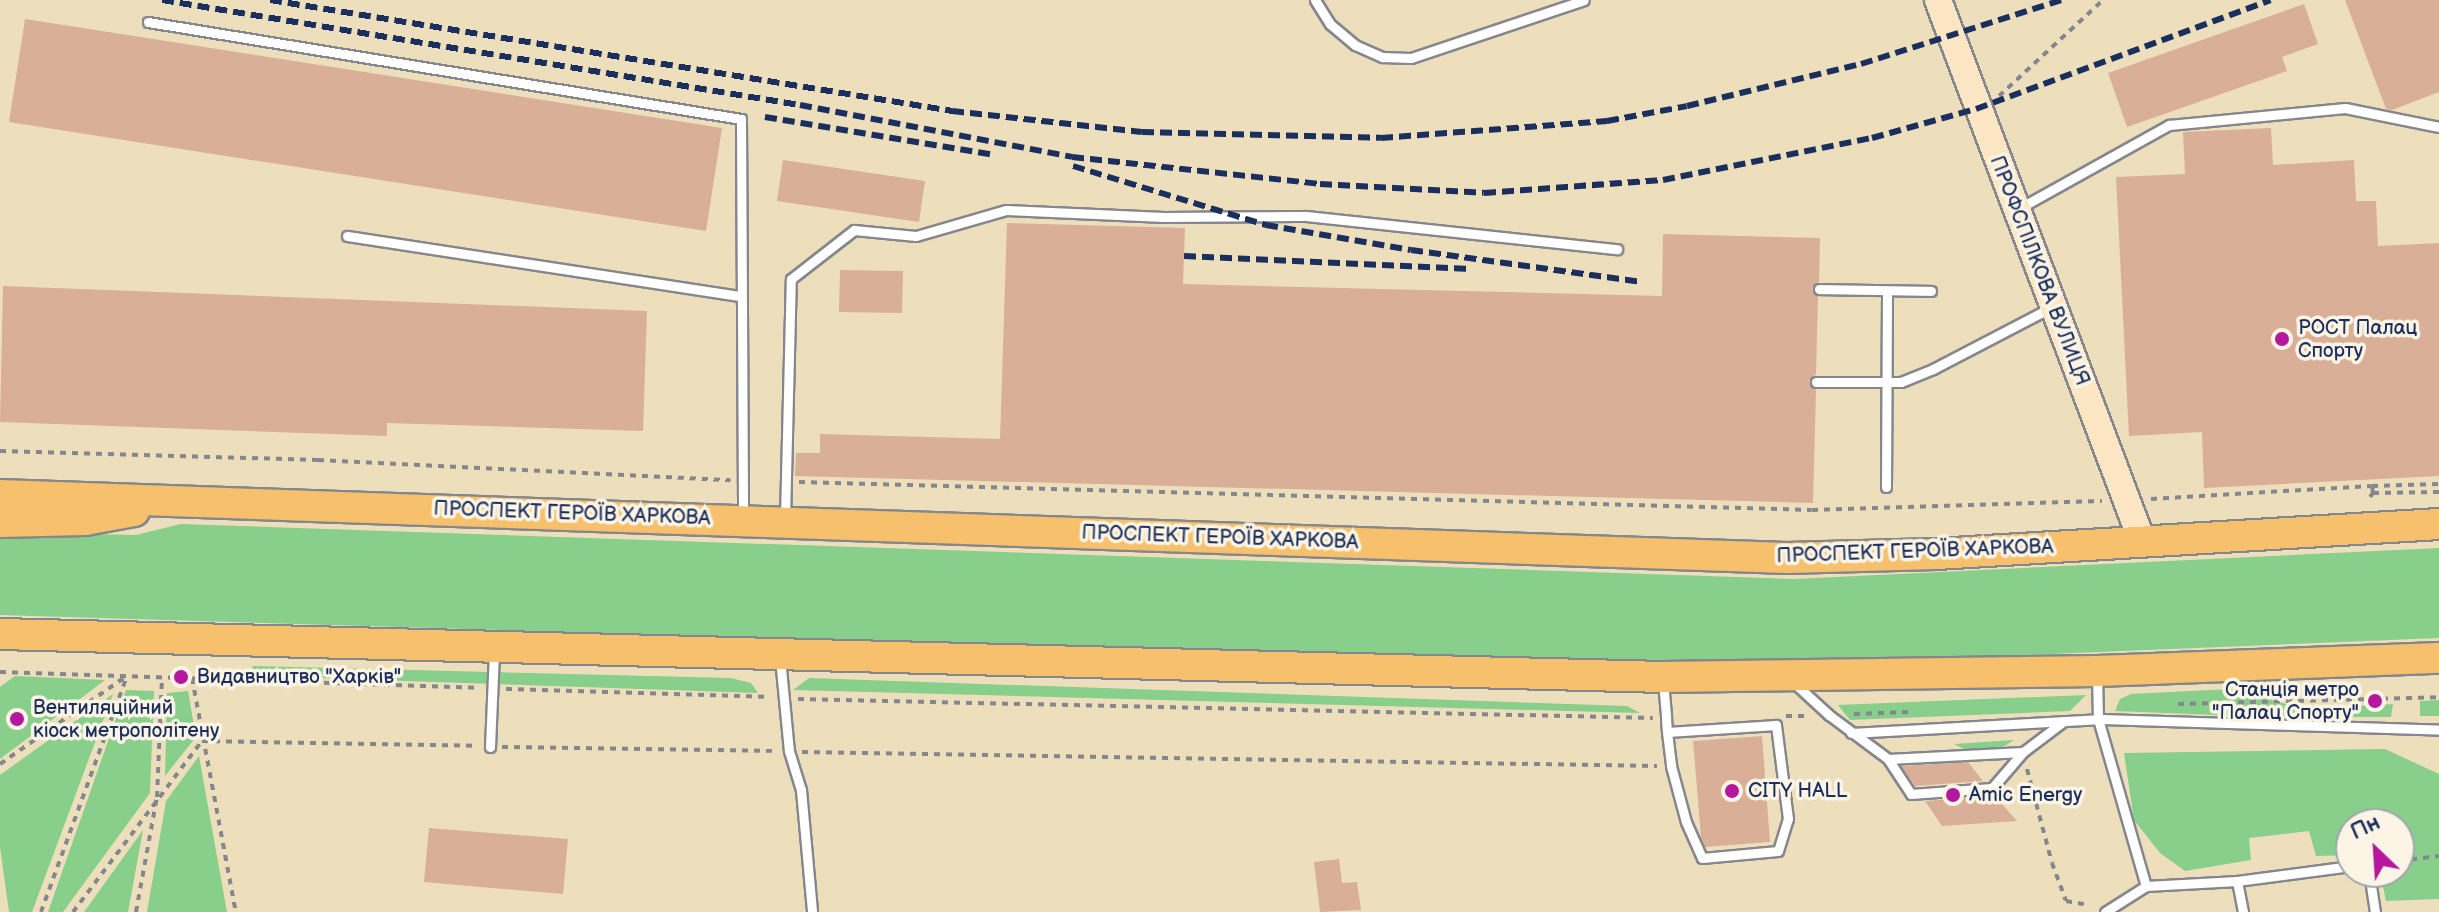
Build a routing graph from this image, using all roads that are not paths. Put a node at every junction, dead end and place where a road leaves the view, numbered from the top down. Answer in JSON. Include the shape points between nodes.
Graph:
{"nodes":[{"id":1,"x":1315,"y":0,"type":"edge"},
{"id":2,"x":1584,"y":0,"type":"edge"},
{"id":3,"x":1938,"y":0,"type":"edge"},
{"id":4,"x":148,"y":22,"type":"dead end"},
{"id":5,"x":2439,"y":127,"type":"edge"},
{"id":6,"x":2015,"y":211,"type":"junction"},
{"id":7,"x":347,"y":236,"type":"dead end"},
{"id":8,"x":1617,"y":249,"type":"dead end"},
{"id":9,"x":1819,"y":289,"type":"dead end"},
{"id":10,"x":1887,"y":291,"type":"junction"},
{"id":11,"x":1931,"y":291,"type":"dead end"},
{"id":12,"x":741,"y":296,"type":"junction"},
{"id":13,"x":2053,"y":306,"type":"junction"},
{"id":14,"x":1816,"y":382,"type":"dead end"},
{"id":15,"x":1887,"y":384,"type":"junction"},
{"id":16,"x":1886,"y":487,"type":"dead end"},
{"id":17,"x":0,"y":495,"type":"edge"},
{"id":18,"x":167,"y":500,"type":"junction"},
{"id":19,"x":0,"y":508,"type":"edge"},
{"id":20,"x":743,"y":520,"type":"junction"},
{"id":21,"x":785,"y":521,"type":"junction"},
{"id":22,"x":0,"y":522,"type":"edge"},
{"id":23,"x":2439,"y":524,"type":"edge"},
{"id":24,"x":2142,"y":541,"type":"junction"},
{"id":25,"x":0,"y":634,"type":"edge"},
{"id":26,"x":58,"y":635,"type":"junction"},
{"id":27,"x":0,"y":646,"type":"edge"},
{"id":28,"x":495,"y":648,"type":"junction"},
{"id":29,"x":780,"y":655,"type":"junction"},
{"id":30,"x":2439,"y":658,"type":"edge"},
{"id":31,"x":2097,"y":671,"type":"junction"},
{"id":32,"x":1662,"y":677,"type":"junction"},
{"id":33,"x":1788,"y":677,"type":"junction"},
{"id":34,"x":2098,"y":719,"type":"junction"},
{"id":35,"x":2064,"y":721,"type":"junction"},
{"id":36,"x":2439,"y":730,"type":"edge"},
{"id":37,"x":1667,"y":732,"type":"junction"},
{"id":38,"x":1851,"y":733,"type":"junction"},
{"id":39,"x":490,"y":747,"type":"road end"},
{"id":40,"x":2023,"y":752,"type":"junction"},
{"id":41,"x":1888,"y":759,"type":"junction"},
{"id":42,"x":2335,"y":868,"type":"edge"},
{"id":43,"x":2237,"y":881,"type":"junction"},
{"id":44,"x":2146,"y":886,"type":"junction"},
{"id":45,"x":2371,"y":888,"type":"edge"},
{"id":46,"x":812,"y":912,"type":"edge"},
{"id":47,"x":2105,"y":912,"type":"edge"},
{"id":48,"x":2243,"y":912,"type":"edge"},
{"id":49,"x":2375,"y":912,"type":"edge"}],
"edges":[{"from":1,"to":2,"type":"lane","via":[[1330,24],[1355,45],[1382,57],[1411,58]]},
{"from":3,"to":6,"type":"street","name":"ПРОФСПІЛКОВА ВУЛИЦЯ"},
{"from":4,"to":12,"type":"lane","via":[[741,119]]},
{"from":5,"to":6,"type":"lane","via":[[2345,108],[2169,125]]},
{"from":6,"to":13,"type":"street","name":"ПРОФСПІЛКОВА ВУЛИЦЯ"},
{"from":7,"to":12,"type":"lane"},
{"from":8,"to":21,"type":"lane","via":[[1306,216],[1006,210],[916,236],[854,230],[791,279]]},
{"from":9,"to":10,"type":"lane"},
{"from":10,"to":11,"type":"lane"},
{"from":10,"to":15,"type":"lane"},
{"from":12,"to":20,"type":"lane"},
{"from":13,"to":15,"type":"lane","via":[[1933,369]]},
{"from":13,"to":24,"type":"street","name":"ПРОФСПІЛКОВА ВУЛИЦЯ"},
{"from":14,"to":15,"type":"lane"},
{"from":15,"to":16,"type":"lane"},
{"from":17,"to":18,"type":"main road","name":"ПРОСПЕКТ ГЕРОЇВ ХАРКОВА"},
{"from":18,"to":19,"type":"main road","via":[[109,509]]},
{"from":18,"to":20,"type":"main road","name":"ПРОСПЕКТ ГЕРОЇВ ХАРКОВА"},
{"from":18,"to":22,"type":"main road","via":[[101,519]]},
{"from":20,"to":21,"type":"main road","name":"ПРОСПЕКТ ГЕРОЇВ ХАРКОВА"},
{"from":21,"to":24,"type":"main road","name":"ПРОСПЕКТ ГЕРОЇВ ХАРКОВА","via":[[1800,558]]},
{"from":23,"to":24,"type":"main road","name":"ПРОСПЕКТ ГЕРОЇВ ХАРКОВА"},
{"from":25,"to":26,"type":"main road"},
{"from":26,"to":27,"type":"main road"},
{"from":26,"to":28,"type":"main road"},
{"from":28,"to":29,"type":"main road"},
{"from":28,"to":39,"type":"lane"},
{"from":29,"to":32,"type":"main road"},
{"from":29,"to":46,"type":"lane","via":[[789,751],[801,790]]},
{"from":30,"to":31,"type":"main road"},
{"from":31,"to":33,"type":"main road"},
{"from":31,"to":34,"type":"lane"},
{"from":32,"to":33,"type":"main road"},
{"from":32,"to":37,"type":"lane"},
{"from":33,"to":38,"type":"lane"},
{"from":34,"to":35,"type":"lane"},
{"from":34,"to":36,"type":"lane"},
{"from":34,"to":44,"type":"lane"},
{"from":35,"to":38,"type":"lane"},
{"from":35,"to":40,"type":"lane"},
{"from":37,"to":37,"type":"lane","via":[[1686,822],[1702,858],[1778,851],[1788,819],[1776,725]]},
{"from":38,"to":41,"type":"lane"},
{"from":40,"to":41,"type":"lane"},
{"from":40,"to":41,"type":"lane","via":[[1992,788],[1911,794]]},
{"from":42,"to":43,"type":"lane"},
{"from":43,"to":44,"type":"lane"},
{"from":43,"to":48,"type":"lane"},
{"from":44,"to":47,"type":"lane"},
{"from":45,"to":49,"type":"lane"}]}
